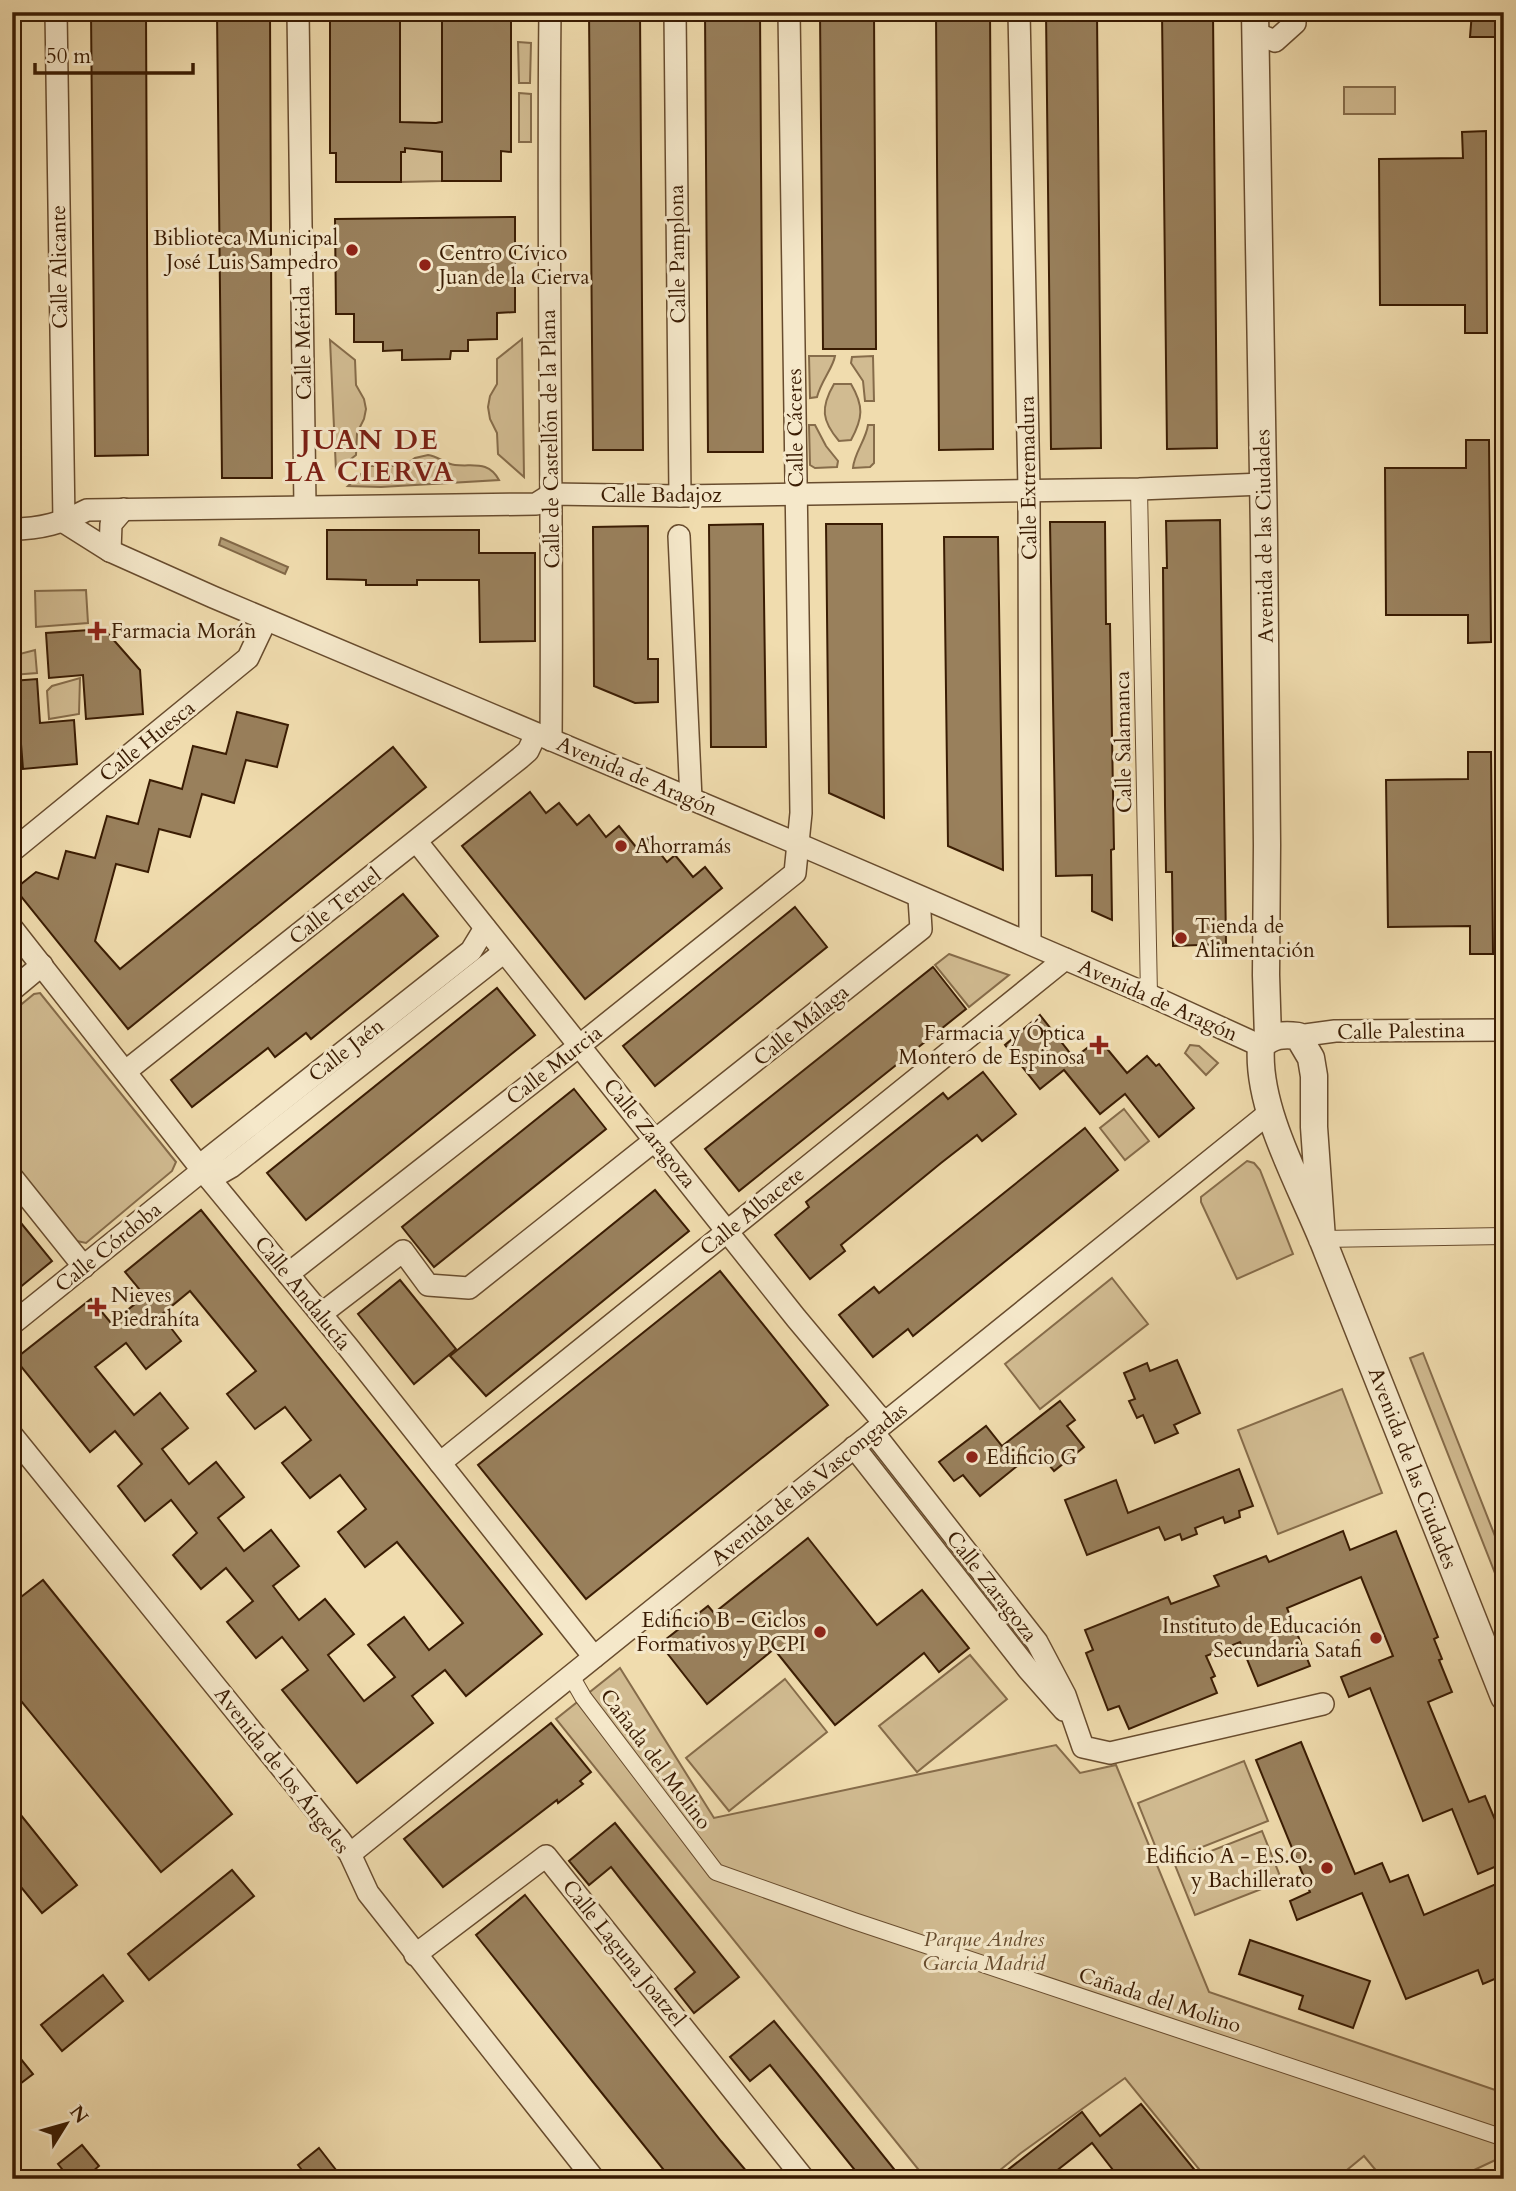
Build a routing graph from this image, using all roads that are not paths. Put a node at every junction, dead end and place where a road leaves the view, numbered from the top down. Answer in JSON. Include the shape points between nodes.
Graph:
{"nodes":[{"id":1,"x":56,"y":12,"type":"edge"},
{"id":2,"x":298,"y":12,"type":"edge"},
{"id":3,"x":550,"y":12,"type":"edge"},
{"id":4,"x":675,"y":12,"type":"edge"},
{"id":5,"x":789,"y":12,"type":"edge"},
{"id":6,"x":1019,"y":12,"type":"edge"},
{"id":7,"x":1295,"y":12,"type":"edge"},
{"id":8,"x":1255,"y":23,"type":"edge"},
{"id":9,"x":1264,"y":484,"type":"junction"},
{"id":10,"x":1029,"y":489,"type":"junction"},
{"id":11,"x":1139,"y":489,"type":"junction"},
{"id":12,"x":552,"y":494,"type":"junction"},
{"id":13,"x":796,"y":494,"type":"junction"},
{"id":14,"x":64,"y":495,"type":"junction"},
{"id":15,"x":680,"y":496,"type":"junction"},
{"id":16,"x":305,"y":506,"type":"junction"},
{"id":17,"x":124,"y":509,"type":"junction"},
{"id":18,"x":86,"y":510,"type":"junction"},
{"id":19,"x":64,"y":522,"type":"junction"},
{"id":20,"x":12,"y":529,"type":"edge"},
{"id":21,"x":679,"y":536,"type":"dead end"},
{"id":22,"x":110,"y":551,"type":"junction"},
{"id":23,"x":266,"y":620,"type":"junction"},
{"id":24,"x":544,"y":737,"type":"junction"},
{"id":25,"x":691,"y":799,"type":"junction"},
{"id":26,"x":416,"y":842,"type":"junction"},
{"id":27,"x":798,"y":844,"type":"junction"},
{"id":28,"x":12,"y":850,"type":"edge"},
{"id":29,"x":919,"y":898,"type":"junction"},
{"id":30,"x":12,"y":928,"type":"edge"},
{"id":31,"x":485,"y":928,"type":"junction"},
{"id":32,"x":1030,"y":943,"type":"junction"},
{"id":33,"x":504,"y":952,"type":"junction"},
{"id":34,"x":1065,"y":959,"type":"junction"},
{"id":35,"x":42,"y":965,"type":"junction"},
{"id":36,"x":12,"y":990,"type":"edge"},
{"id":37,"x":1149,"y":995,"type":"junction"},
{"id":38,"x":1504,"y":1030,"type":"edge"},
{"id":39,"x":1298,"y":1036,"type":"junction"},
{"id":40,"x":1264,"y":1042,"type":"junction"},
{"id":41,"x":579,"y":1046,"type":"junction"},
{"id":42,"x":126,"y":1071,"type":"junction"},
{"id":43,"x":1273,"y":1122,"type":"junction"},
{"id":44,"x":1314,"y":1127,"type":"junction"},
{"id":45,"x":656,"y":1141,"type":"junction"},
{"id":46,"x":204,"y":1172,"type":"junction"},
{"id":47,"x":12,"y":1177,"type":"edge"},
{"id":48,"x":728,"y":1230,"type":"junction"},
{"id":49,"x":1504,"y":1236,"type":"edge"},
{"id":50,"x":1322,"y":1239,"type":"junction"},
{"id":51,"x":84,"y":1267,"type":"junction"},
{"id":52,"x":288,"y":1274,"type":"junction"},
{"id":53,"x":321,"y":1314,"type":"junction"},
{"id":54,"x":12,"y":1324,"type":"edge"},
{"id":55,"x":879,"y":1427,"type":"junction"},
{"id":56,"x":12,"y":1435,"type":"edge"},
{"id":57,"x":854,"y":1447,"type":"junction"},
{"id":58,"x":440,"y":1463,"type":"junction"},
{"id":59,"x":594,"y":1657,"type":"junction"},
{"id":60,"x":572,"y":1676,"type":"junction"},
{"id":61,"x":1504,"y":1697,"type":"edge"},
{"id":62,"x":1323,"y":1704,"type":"dead end"},
{"id":63,"x":1071,"y":1716,"type":"junction"},
{"id":64,"x":350,"y":1854,"type":"junction"},
{"id":65,"x":415,"y":1955,"type":"junction"},
{"id":66,"x":1504,"y":2138,"type":"edge"},
{"id":67,"x":594,"y":2179,"type":"edge"},
{"id":68,"x":804,"y":2179,"type":"edge"}],
"edges":[{"from":1,"to":14,"type":"street","name":"Calle Alicante"},
{"from":2,"to":16,"type":"street","name":"Calle Mérida"},
{"from":3,"to":12,"type":"street","name":"Calle de Castellón de la Plana"},
{"from":4,"to":15,"type":"street","name":"Calle Pamplona"},
{"from":5,"to":13,"type":"street","name":"Calle Cáceres"},
{"from":6,"to":10,"type":"street","name":"Calle Extremadura"},
{"from":7,"to":8,"type":"street","name":"Avenida de las Ciudades","via":[[1295,23],[1275,41]]},
{"from":8,"to":9,"type":"street","name":"Avenida de las Ciudades"},
{"from":9,"to":11,"type":"street","name":"Calle Badajoz"},
{"from":9,"to":40,"type":"street","name":"Avenida de las Ciudades"},
{"from":10,"to":11,"type":"street","name":"Calle Badajoz"},
{"from":10,"to":13,"type":"street","name":"Calle Badajoz"},
{"from":10,"to":32,"type":"street","name":"Calle Extremadura"},
{"from":11,"to":37,"type":"street","name":"Calle Salamanca"},
{"from":12,"to":15,"type":"street","name":"Calle Badajoz"},
{"from":12,"to":16,"type":"street","name":"Calle Badajoz","via":[[536,504]]},
{"from":12,"to":24,"type":"street","name":"Calle de Castellón de la Plana"},
{"from":13,"to":15,"type":"street","name":"Calle Badajoz"},
{"from":13,"to":27,"type":"street","name":"Calle Cáceres"},
{"from":14,"to":18,"type":"street"},
{"from":14,"to":19,"type":"street","name":"Calle Alicante"},
{"from":16,"to":17,"type":"street","name":"Calle Badajoz"},
{"from":17,"to":18,"type":"street","name":"Calle Badajoz"},
{"from":17,"to":22,"type":"street","via":[[111,524]]},
{"from":18,"to":19,"type":"street","name":"Calle Badajoz"},
{"from":19,"to":20,"type":"street"},
{"from":19,"to":22,"type":"street","name":"Avenida de Aragón"},
{"from":21,"to":25,"type":"street"},
{"from":22,"to":23,"type":"street","name":"Avenida de Aragón"},
{"from":23,"to":24,"type":"street","name":"Avenida de Aragón"},
{"from":23,"to":28,"type":"street","name":"Calle Huesca","via":[[248,658]]},
{"from":24,"to":25,"type":"street","name":"Avenida de Aragón"},
{"from":24,"to":26,"type":"street","name":"Calle Teruel"},
{"from":25,"to":27,"type":"street","name":"Avenida de Aragón"},
{"from":26,"to":31,"type":"street","name":"Calle Zaragoza"},
{"from":26,"to":42,"type":"street","name":"Calle Teruel"},
{"from":27,"to":29,"type":"street","name":"Avenida de Aragón"},
{"from":27,"to":41,"type":"street","name":"Calle Murcia","via":[[795,873]]},
{"from":29,"to":32,"type":"street","name":"Avenida de Aragón"},
{"from":29,"to":45,"type":"street","name":"Calle Málaga","via":[[922,929]]},
{"from":30,"to":35,"type":"street","name":"Calle Andalucía"},
{"from":31,"to":33,"type":"street","name":"Calle Zaragoza"},
{"from":31,"to":46,"type":"street","name":"Calle Jaén","via":[[471,951]]},
{"from":32,"to":34,"type":"street","name":"Avenida de Aragón"},
{"from":33,"to":41,"type":"street","name":"Calle Zaragoza"},
{"from":33,"to":46,"type":"street","name":"Calle Jaén","via":[[231,1167]]},
{"from":34,"to":37,"type":"street","name":"Avenida de Aragón"},
{"from":34,"to":48,"type":"street","name":"Calle Albacete"},
{"from":35,"to":36,"type":"street"},
{"from":35,"to":42,"type":"street","name":"Calle Andalucía"},
{"from":37,"to":40,"type":"street","name":"Avenida de Aragón"},
{"from":38,"to":39,"type":"street","name":"Calle Palestina","via":[[1335,1031]]},
{"from":39,"to":40,"type":"street","via":[[1284,1034]]},
{"from":39,"to":44,"type":"street","name":"Avenida de las Ciudades","via":[[1311,1058]]},
{"from":40,"to":43,"type":"street","name":"Avenida de las Ciudades","via":[[1260,1059]]},
{"from":41,"to":45,"type":"street","name":"Calle Zaragoza"},
{"from":41,"to":52,"type":"street","name":"Calle Murcia"},
{"from":42,"to":46,"type":"street","name":"Calle Andalucía"},
{"from":43,"to":44,"type":"street","via":[[1289,1136],[1307,1134]]},
{"from":43,"to":50,"type":"street","name":"Avenida de las Ciudades"},
{"from":43,"to":55,"type":"street","name":"Avenida de las Vascongadas"},
{"from":44,"to":50,"type":"street","name":"Avenida de las Ciudades"},
{"from":45,"to":48,"type":"street","name":"Calle Zaragoza"},
{"from":45,"to":53,"type":"street","via":[[469,1288],[428,1285],[402,1251]]},
{"from":46,"to":51,"type":"street","name":"Calle Córdoba"},
{"from":46,"to":52,"type":"street","name":"Calle Andalucía"},
{"from":47,"to":51,"type":"street"},
{"from":48,"to":55,"type":"street","name":"Calle Zaragoza"},
{"from":48,"to":58,"type":"street","name":"Calle Albacete"},
{"from":49,"to":50,"type":"street"},
{"from":50,"to":61,"type":"street","name":"Avenida de las Ciudades"},
{"from":51,"to":54,"type":"street","name":"Calle Córdoba"},
{"from":52,"to":53,"type":"street","name":"Calle Andalucía"},
{"from":53,"to":58,"type":"street","name":"Calle Andalucía"},
{"from":55,"to":57,"type":"street","name":"Avenida de las Vascongadas"},
{"from":55,"to":63,"type":"street","name":"Calle Zaragoza","via":[[1037,1642]]},
{"from":56,"to":64,"type":"street","name":"Avenida de los Ángeles"},
{"from":57,"to":59,"type":"street","name":"Avenida de las Vascongadas"},
{"from":57,"to":63,"type":"street","name":"Calle Zaragoza","via":[[1028,1669]]},
{"from":58,"to":59,"type":"street","name":"Calle Andalucía"},
{"from":59,"to":60,"type":"street","name":"Avenida de las Vascongadas"},
{"from":60,"to":64,"type":"street","name":"Avenida de las Vascongadas"},
{"from":60,"to":66,"type":"street","name":"Cañada del Molino","via":[[583,1697],[716,1872]]},
{"from":62,"to":63,"type":"street","name":"Calle Zaragoza","via":[[1110,1753],[1083,1747]]},
{"from":64,"to":65,"type":"street","name":"Avenida de los Ángeles","via":[[368,1894]]},
{"from":65,"to":67,"type":"street","name":"Avenida de los Ángeles"},
{"from":65,"to":68,"type":"street","name":"Calle Laguna Joatzel","via":[[546,1856]]}]}
